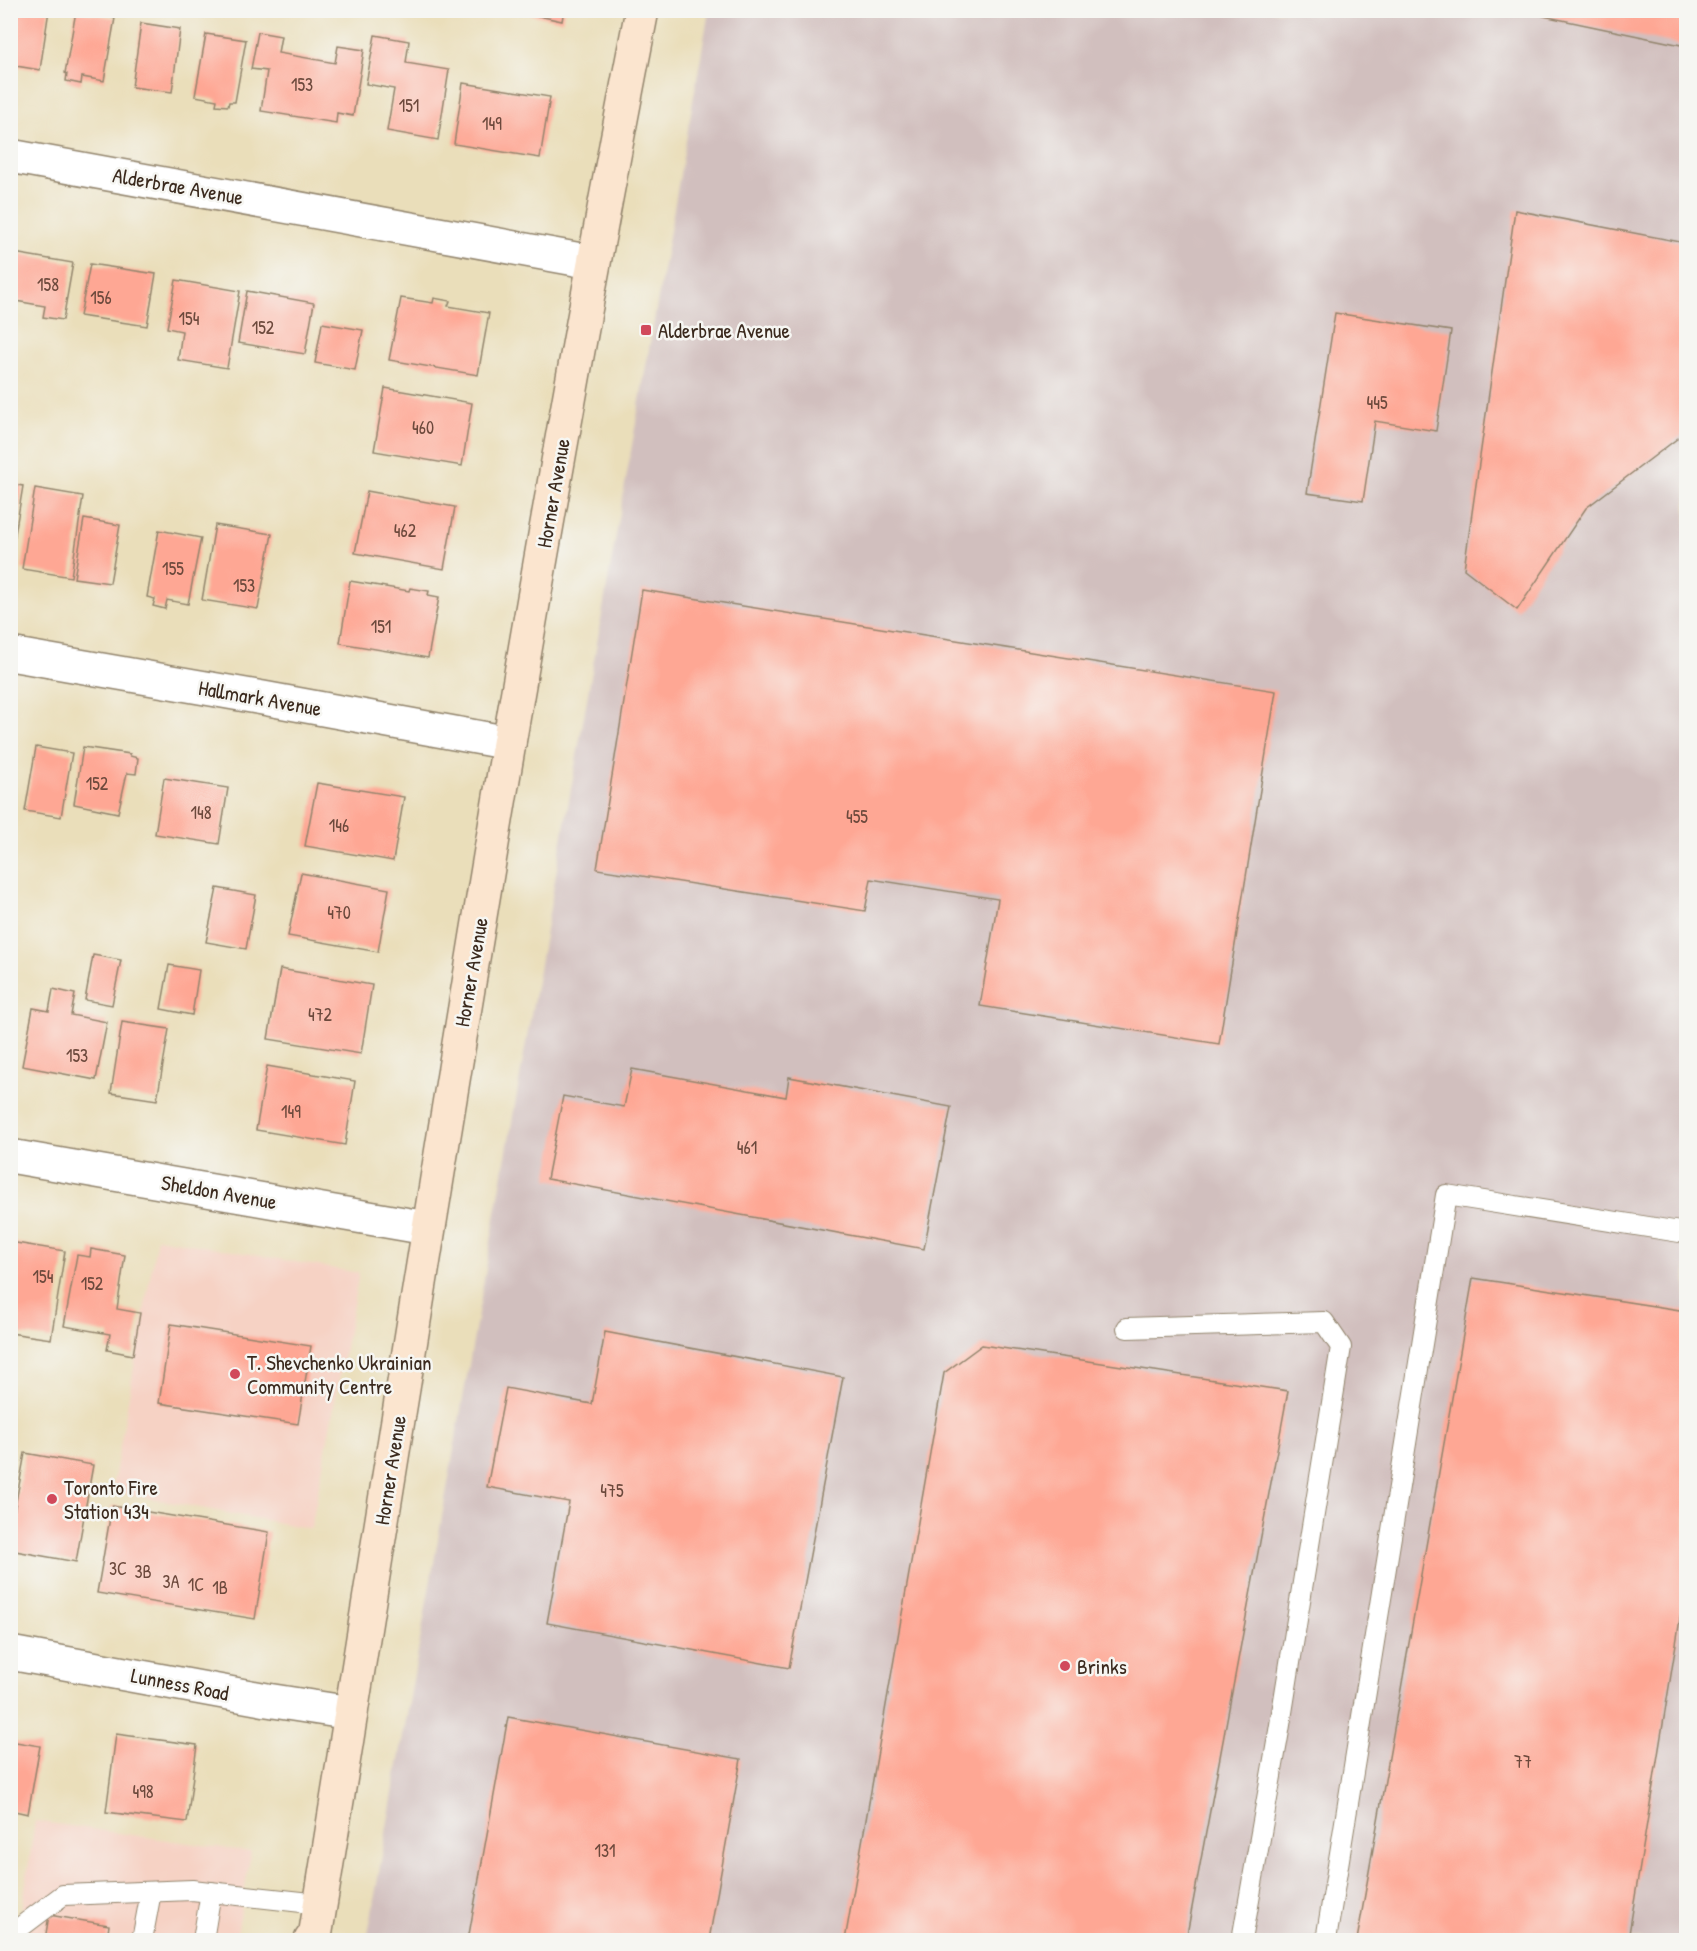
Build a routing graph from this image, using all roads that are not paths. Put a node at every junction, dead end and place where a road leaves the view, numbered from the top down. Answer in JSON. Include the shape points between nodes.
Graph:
{"nodes":[{"id":1,"x":642,"y":10,"type":"edge"},
{"id":2,"x":10,"y":156,"type":"edge"},
{"id":3,"x":592,"y":262,"type":"junction"},
{"id":4,"x":10,"y":654,"type":"edge"},
{"id":5,"x":509,"y":743,"type":"junction"},
{"id":6,"x":10,"y":1156,"type":"edge"},
{"id":7,"x":427,"y":1228,"type":"junction"},
{"id":8,"x":1686,"y":1233,"type":"edge"},
{"id":9,"x":1127,"y":1328,"type":"dead end"},
{"id":10,"x":10,"y":1653,"type":"edge"},
{"id":11,"x":351,"y":1713,"type":"junction"},
{"id":12,"x":151,"y":1892,"type":"junction"},
{"id":13,"x":211,"y":1892,"type":"junction"},
{"id":14,"x":320,"y":1904,"type":"junction"},
{"id":15,"x":10,"y":1935,"type":"edge"},
{"id":16,"x":314,"y":1939,"type":"edge"},
{"id":17,"x":142,"y":1941,"type":"edge"},
{"id":18,"x":202,"y":1941,"type":"edge"},
{"id":19,"x":1242,"y":1941,"type":"edge"},
{"id":20,"x":1326,"y":1941,"type":"edge"}],
"edges":[{"from":1,"to":3,"type":"main road","name":"Horner Avenue"},
{"from":2,"to":3,"type":"street","name":"Alderbrae Avenue"},
{"from":3,"to":5,"type":"main road","name":"Horner Avenue"},
{"from":4,"to":5,"type":"street","name":"Hallmark Avenue"},
{"from":5,"to":7,"type":"main road","name":"Horner Avenue"},
{"from":6,"to":7,"type":"street","name":"Sheldon Avenue"},
{"from":7,"to":11,"type":"main road","name":"Horner Avenue"},
{"from":8,"to":20,"type":"lane","via":[[1446,1195]]},
{"from":9,"to":19,"type":"lane","via":[[1324,1322],[1341,1347]]},
{"from":10,"to":11,"type":"street","name":"Lunness Road"},
{"from":11,"to":14,"type":"main road","name":"Horner Avenue"},
{"from":12,"to":13,"type":"lane"},
{"from":12,"to":15,"type":"lane","via":[[63,1895]]},
{"from":12,"to":17,"type":"lane"},
{"from":13,"to":14,"type":"lane"},
{"from":13,"to":18,"type":"lane"},
{"from":14,"to":16,"type":"main road","name":"Horner Avenue"}]}
